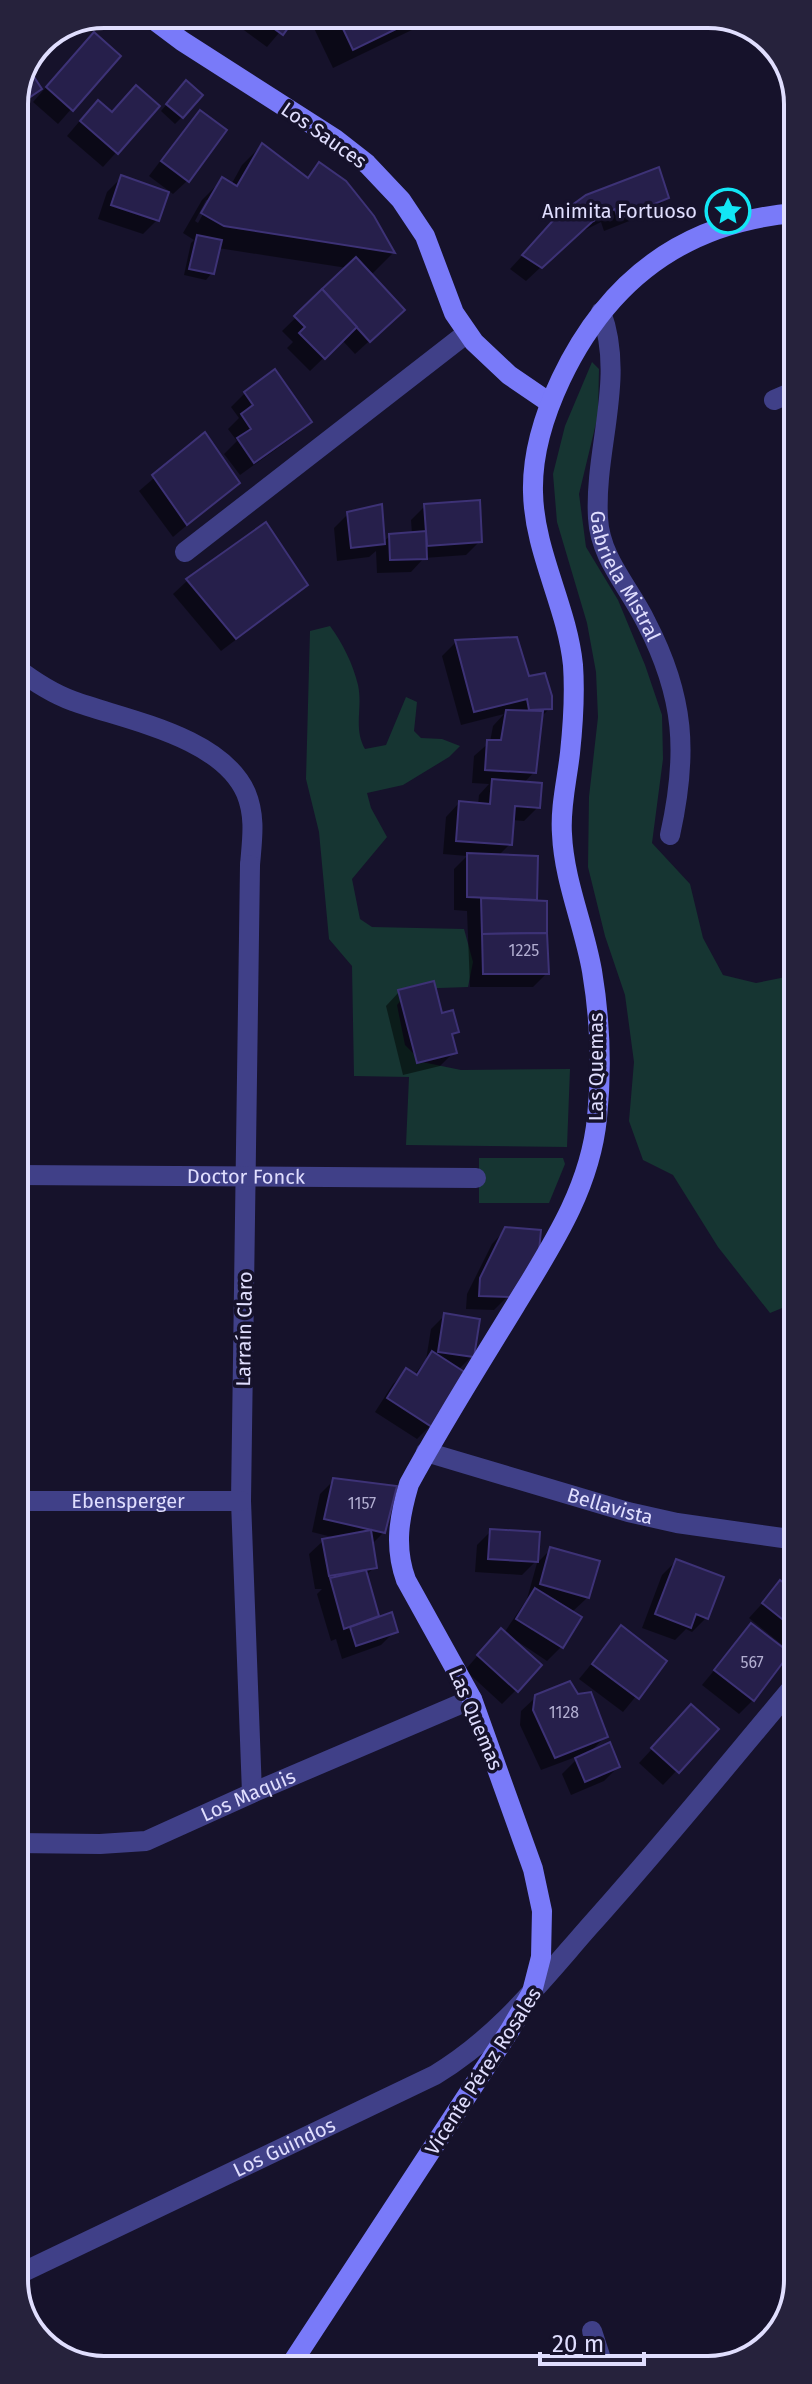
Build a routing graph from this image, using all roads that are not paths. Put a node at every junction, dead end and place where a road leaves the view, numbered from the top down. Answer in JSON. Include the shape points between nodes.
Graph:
{"nodes":[{"id":1,"x":165,"y":28,"type":"edge"},
{"id":2,"x":784,"y":214,"type":"edge"},
{"id":3,"x":601,"y":312,"type":"junction"},
{"id":4,"x":467,"y":333,"type":"junction"},
{"id":5,"x":784,"y":396,"type":"edge"},
{"id":6,"x":774,"y":400,"type":"dead end"},
{"id":7,"x":550,"y":403,"type":"junction"},
{"id":8,"x":185,"y":552,"type":"dead end"},
{"id":9,"x":28,"y":677,"type":"edge"},
{"id":10,"x":670,"y":835,"type":"dead end"},
{"id":11,"x":28,"y":1175,"type":"edge"},
{"id":12,"x":246,"y":1176,"type":"junction"},
{"id":13,"x":476,"y":1178,"type":"dead end"},
{"id":14,"x":426,"y":1452,"type":"junction"},
{"id":15,"x":28,"y":1501,"type":"edge"},
{"id":16,"x":241,"y":1501,"type":"junction"},
{"id":17,"x":784,"y":1538,"type":"edge"},
{"id":18,"x":784,"y":1697,"type":"edge"},
{"id":19,"x":472,"y":1699,"type":"junction"},
{"id":20,"x":252,"y":1793,"type":"junction"},
{"id":21,"x":28,"y":1843,"type":"edge"},
{"id":22,"x":532,"y":1992,"type":"junction"},
{"id":23,"x":28,"y":2270,"type":"edge"},
{"id":24,"x":592,"y":2331,"type":"dead end"},
{"id":25,"x":297,"y":2356,"type":"edge"},
{"id":26,"x":600,"y":2356,"type":"edge"}],
"edges":[{"from":1,"to":4,"type":"main road","name":"Los Sauces","via":[[367,164],[425,236]]},
{"from":2,"to":3,"type":"main road","name":"Las Quemas","via":[[731,223],[671,251],[645,267]]},
{"from":3,"to":7,"type":"main road","name":"Las Quemas"},
{"from":3,"to":10,"type":"street","name":"Gabriela Mistral","via":[[611,365],[598,518],[602,544],[646,622],[680,712],[679,794]]},
{"from":4,"to":7,"type":"main road","name":"Los Sauces","via":[[509,375]]},
{"from":4,"to":8,"type":"street"},
{"from":5,"to":6,"type":"street"},
{"from":7,"to":14,"type":"main road","name":"Las Quemas","via":[[533,468],[533,496],[573,664],[561,832],[568,882],[592,969],[600,1060],[597,1116],[588,1165],[569,1216]]},
{"from":9,"to":12,"type":"street","name":"Larraín Claro","via":[[71,700],[189,741],[241,783],[253,821]]},
{"from":11,"to":12,"type":"street","name":"Doctor Fonck"},
{"from":12,"to":13,"type":"street","name":"Doctor Fonck"},
{"from":12,"to":16,"type":"street","name":"Larraín Claro"},
{"from":14,"to":17,"type":"street","name":"Bellavista","via":[[628,1512]]},
{"from":14,"to":19,"type":"main road","name":"Las Quemas","via":[[404,1500],[400,1563]]},
{"from":15,"to":16,"type":"street","name":"Ebensperger"},
{"from":16,"to":20,"type":"street","name":"Larraín Claro"},
{"from":18,"to":22,"type":"street","name":"Vicente Pérez Rosales"},
{"from":19,"to":20,"type":"street","name":"Los Maquis"},
{"from":19,"to":22,"type":"main road","name":"Las Quemas","via":[[536,1883],[543,1933]]},
{"from":20,"to":21,"type":"street","name":"Los Maquis","via":[[146,1841]]},
{"from":22,"to":23,"type":"street","name":"Los Guindos","via":[[492,2035],[435,2075]]},
{"from":22,"to":25,"type":"main road","name":"Vicente Pérez Rosales"},
{"from":24,"to":26,"type":"street"}]}
